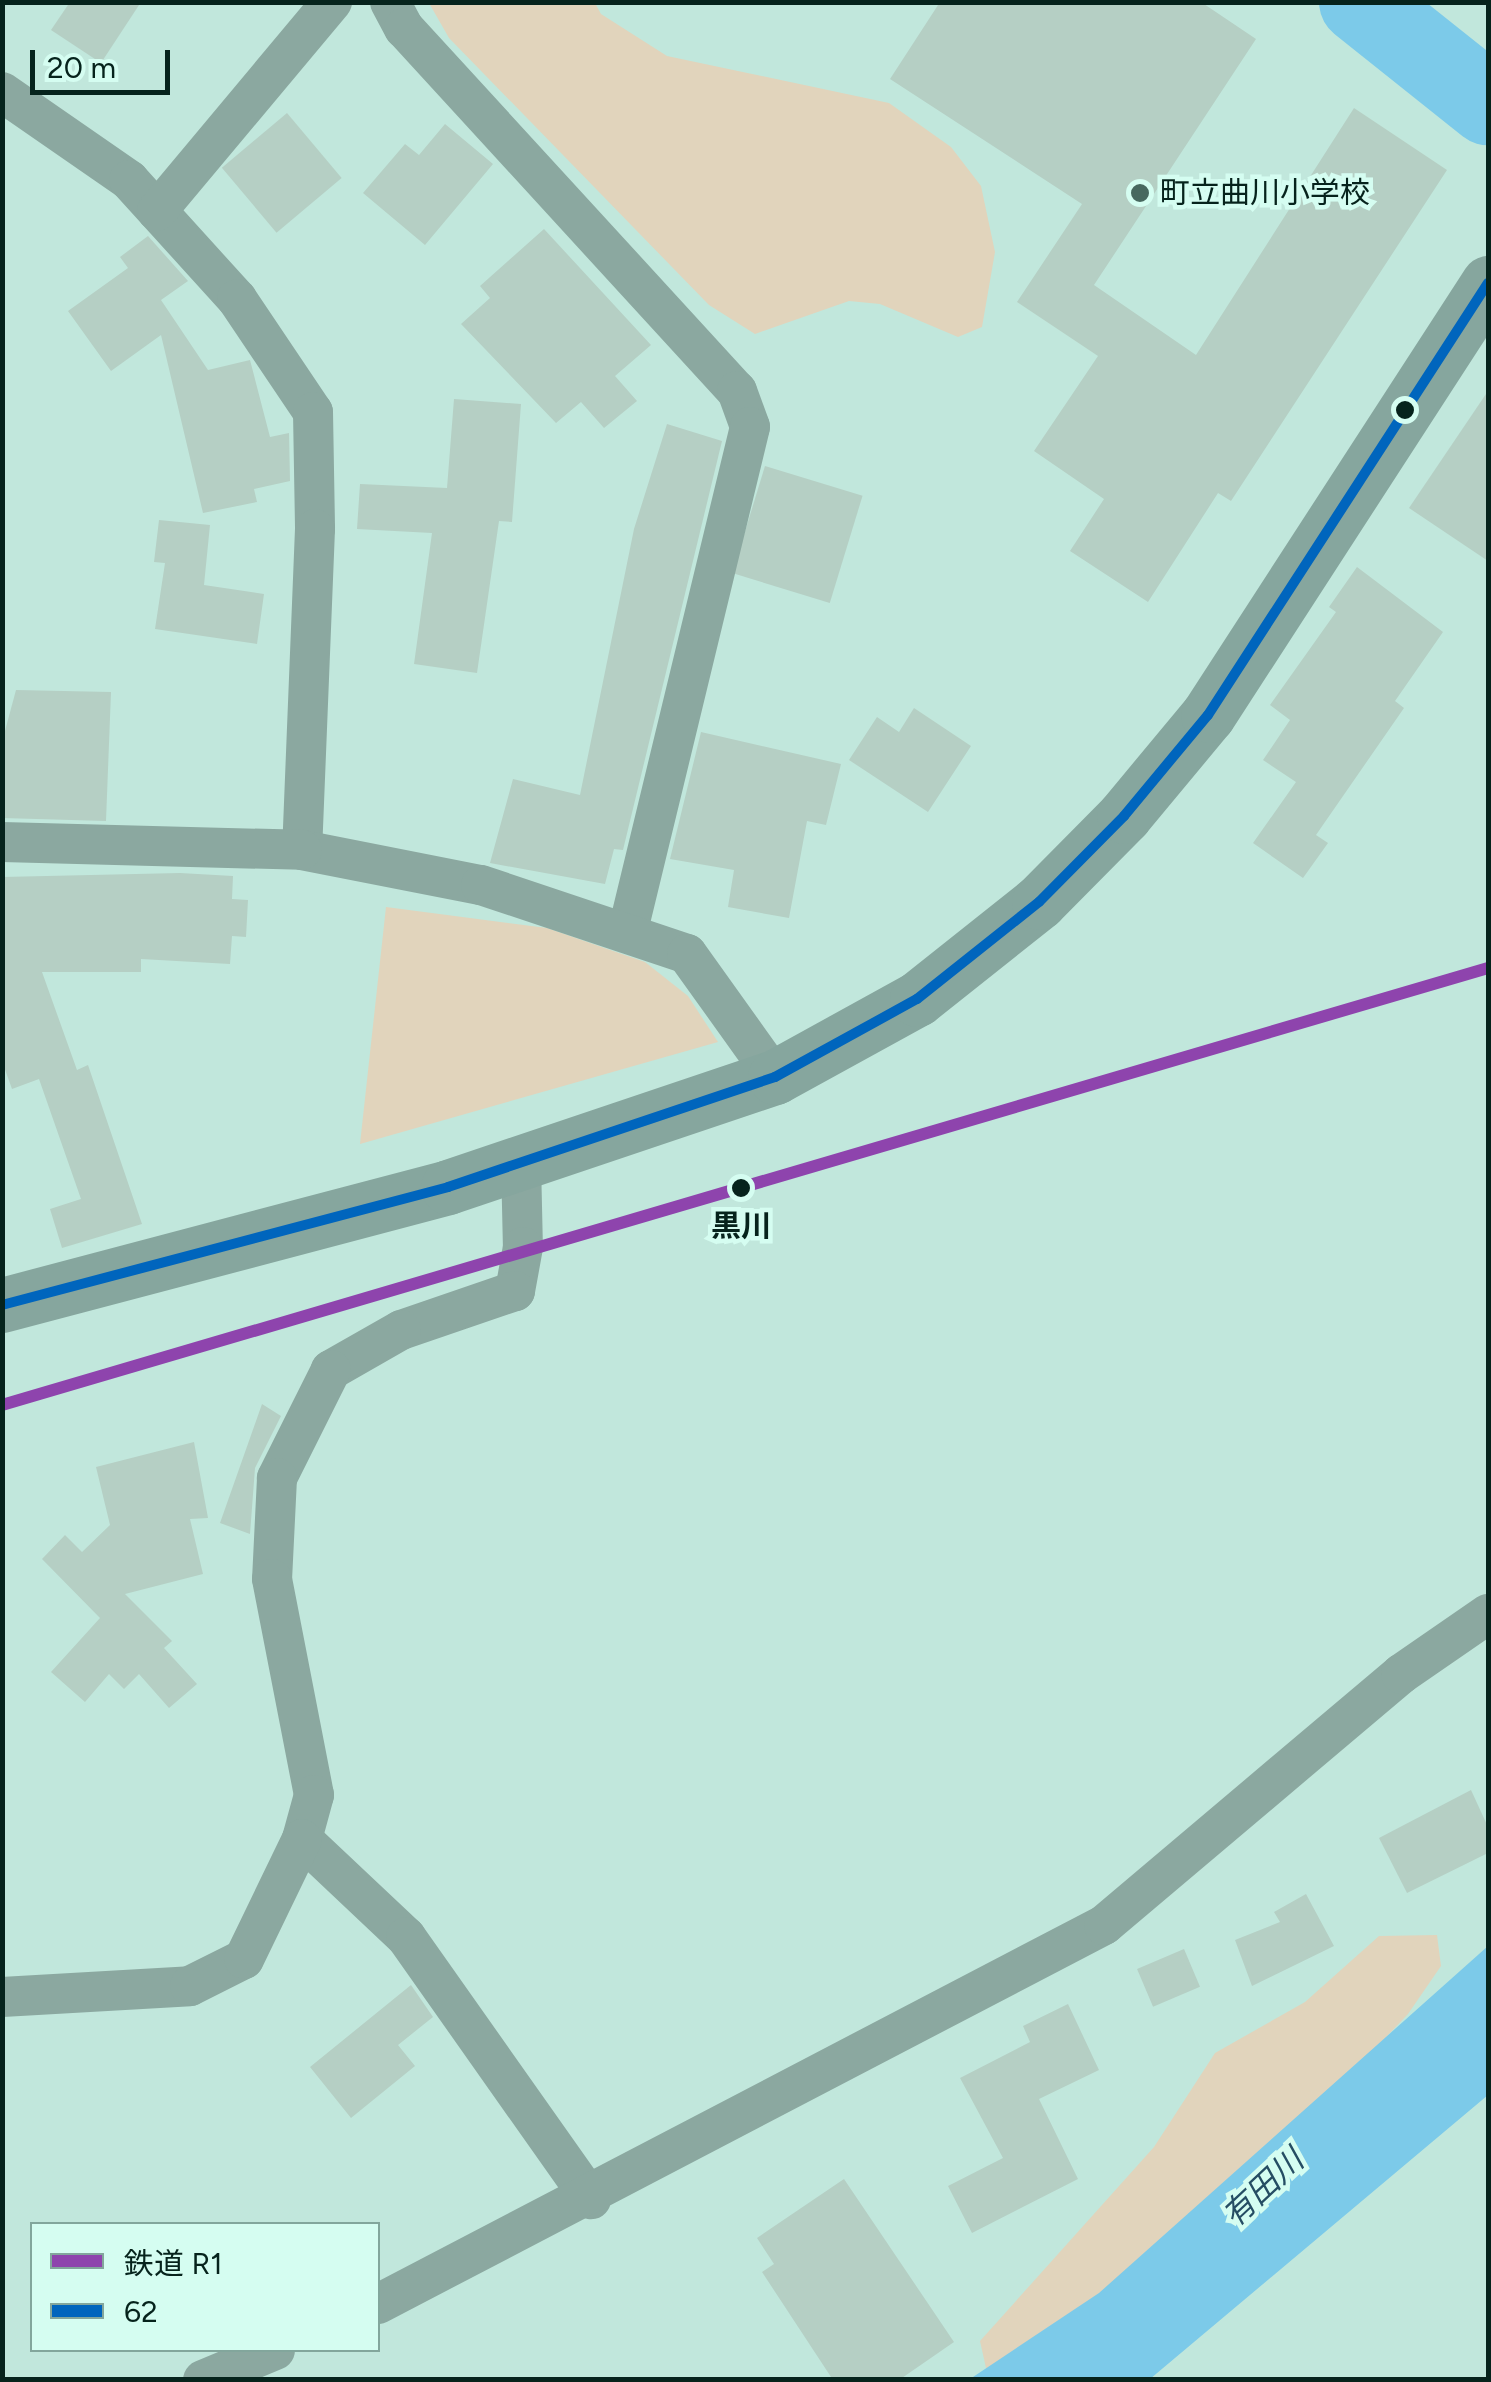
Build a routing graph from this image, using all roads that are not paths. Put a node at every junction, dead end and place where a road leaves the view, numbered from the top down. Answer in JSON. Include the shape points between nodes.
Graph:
{"nodes":[{"id":1,"x":332,"y":2,"type":"edge"},
{"id":2,"x":390,"y":2,"type":"edge"},
{"id":3,"x":2,"y":92,"type":"edge"},
{"id":4,"x":157,"y":211,"type":"junction"},
{"id":5,"x":1488,"y":283,"type":"edge"},
{"id":6,"x":2,"y":842,"type":"edge"},
{"id":7,"x":302,"y":850,"type":"junction"},
{"id":8,"x":628,"y":930,"type":"junction"},
{"id":9,"x":774,"y":1077,"type":"junction"},
{"id":10,"x":521,"y":1162,"type":"junction"},
{"id":11,"x":2,"y":1304,"type":"edge"},
{"id":12,"x":1488,"y":1614,"type":"edge"},
{"id":13,"x":302,"y":1839,"type":"junction"},
{"id":14,"x":2,"y":1997,"type":"edge"},
{"id":15,"x":591,"y":2199,"type":"junction"},
{"id":16,"x":380,"y":2303,"type":"edge"},
{"id":17,"x":270,"y":2352,"type":"edge"},
{"id":18,"x":203,"y":2380,"type":"edge"}],
"edges":[{"from":1,"to":4,"type":"street"},
{"from":2,"to":8,"type":"street","via":[[404,28],[737,391],[750,428]]},
{"from":3,"to":4,"type":"street","via":[[129,180]]},
{"from":4,"to":7,"type":"street","via":[[238,298],[312,412],[315,529]]},
{"from":5,"to":9,"type":"main road","via":[[1208,715],[1124,816],[1039,902],[918,999]]},
{"from":6,"to":7,"type":"street"},
{"from":7,"to":8,"type":"street","via":[[481,884]]},
{"from":8,"to":9,"type":"street","via":[[687,954]]},
{"from":9,"to":10,"type":"main road"},
{"from":10,"to":11,"type":"main road","via":[[292,1230]]},
{"from":10,"to":13,"type":"street","via":[[523,1247],[515,1291],[401,1330],[332,1370],[278,1478],[272,1580],[314,1795]]},
{"from":12,"to":15,"type":"street","via":[[1401,1674],[1104,1924]]},
{"from":13,"to":14,"type":"street","via":[[244,1959],[190,1986]]},
{"from":13,"to":15,"type":"street","via":[[406,1937]]},
{"from":15,"to":16,"type":"street"},
{"from":17,"to":18,"type":"street"}]}
